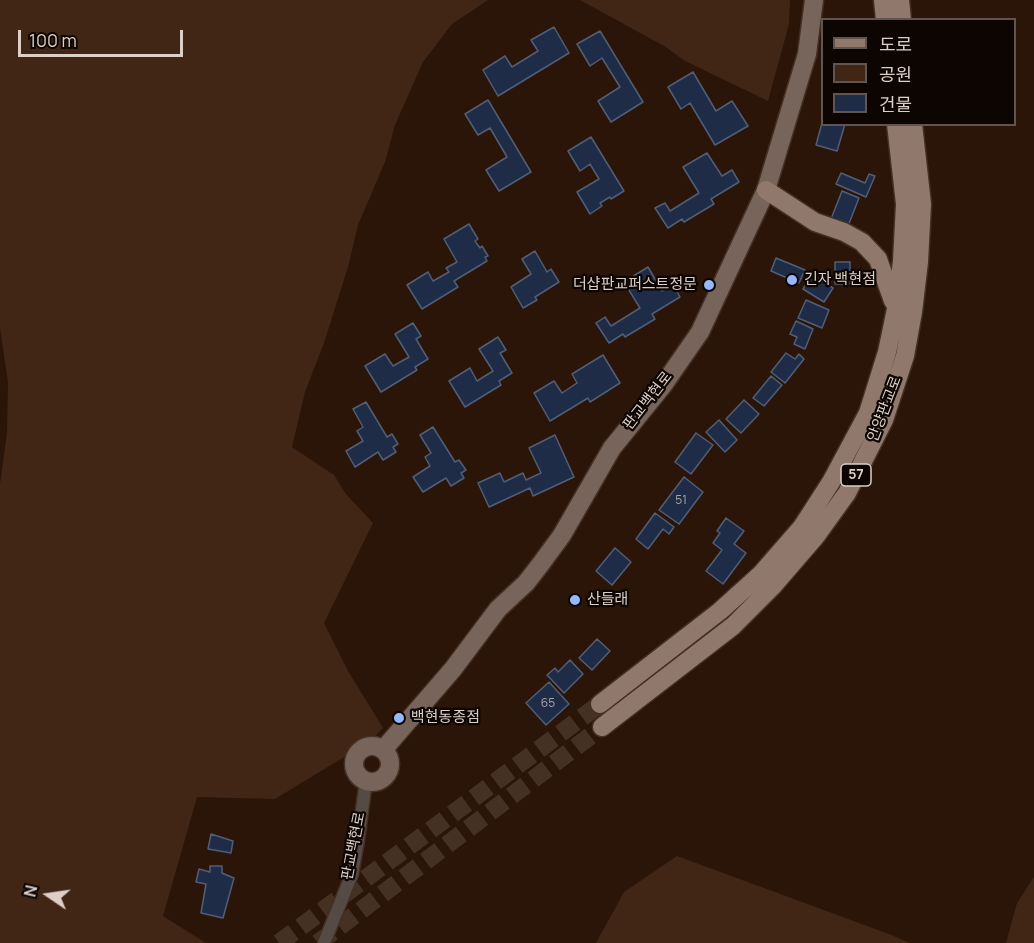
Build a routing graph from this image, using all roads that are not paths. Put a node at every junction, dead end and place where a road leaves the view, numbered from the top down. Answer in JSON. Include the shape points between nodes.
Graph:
{"nodes":[{"id":1,"x":883,"y":0,"type":"edge"},
{"id":2,"x":900,"y":0,"type":"edge"},
{"id":3,"x":815,"y":6,"type":"edge"},
{"id":4,"x":885,"y":18,"type":"edge"},
{"id":5,"x":903,"y":18,"type":"edge"},
{"id":6,"x":896,"y":126,"type":"edge"},
{"id":7,"x":913,"y":126,"type":"edge"},
{"id":8,"x":766,"y":190,"type":"junction"},
{"id":9,"x":896,"y":309,"type":"junction"},
{"id":10,"x":600,"y":704,"type":"tunnel mouth"},
{"id":11,"x":602,"y":727,"type":"tunnel mouth"},
{"id":12,"x":383,"y":750,"type":"junction"},
{"id":13,"x":366,"y":781,"type":"junction"},
{"id":14,"x":324,"y":943,"type":"edge"}],
"edges":[{"from":1,"to":4,"type":"main road"},
{"from":2,"to":5,"type":"main road"},
{"from":3,"to":8,"type":"street","name":"판교백현로","via":[[807,54]]},
{"from":6,"to":9,"type":"main road","name":"안양판교로","number":"57","via":[[905,204]]},
{"from":7,"to":11,"type":"main road","name":"안양판교로","number":"57","via":[[922,204],[913,312],[905,356],[884,420],[847,493],[816,536],[741,618]]},
{"from":8,"to":9,"type":"main road","via":[[815,222],[862,242],[878,259]]},
{"from":8,"to":12,"type":"street","name":"판교백현로","via":[[700,332],[612,448],[562,535],[526,583],[498,609],[453,669]]},
{"from":9,"to":10,"type":"main road","name":"안양판교로","number":"57","via":[[868,413],[802,527],[761,574],[720,611]]},
{"from":12,"to":13,"type":"street","via":[[390,763],[388,773],[376,782]]},
{"from":12,"to":13,"type":"street","via":[[365,748],[356,756],[354,768]]},
{"from":13,"to":14,"type":"street","name":"판교백현로","via":[[351,874]]}]}
